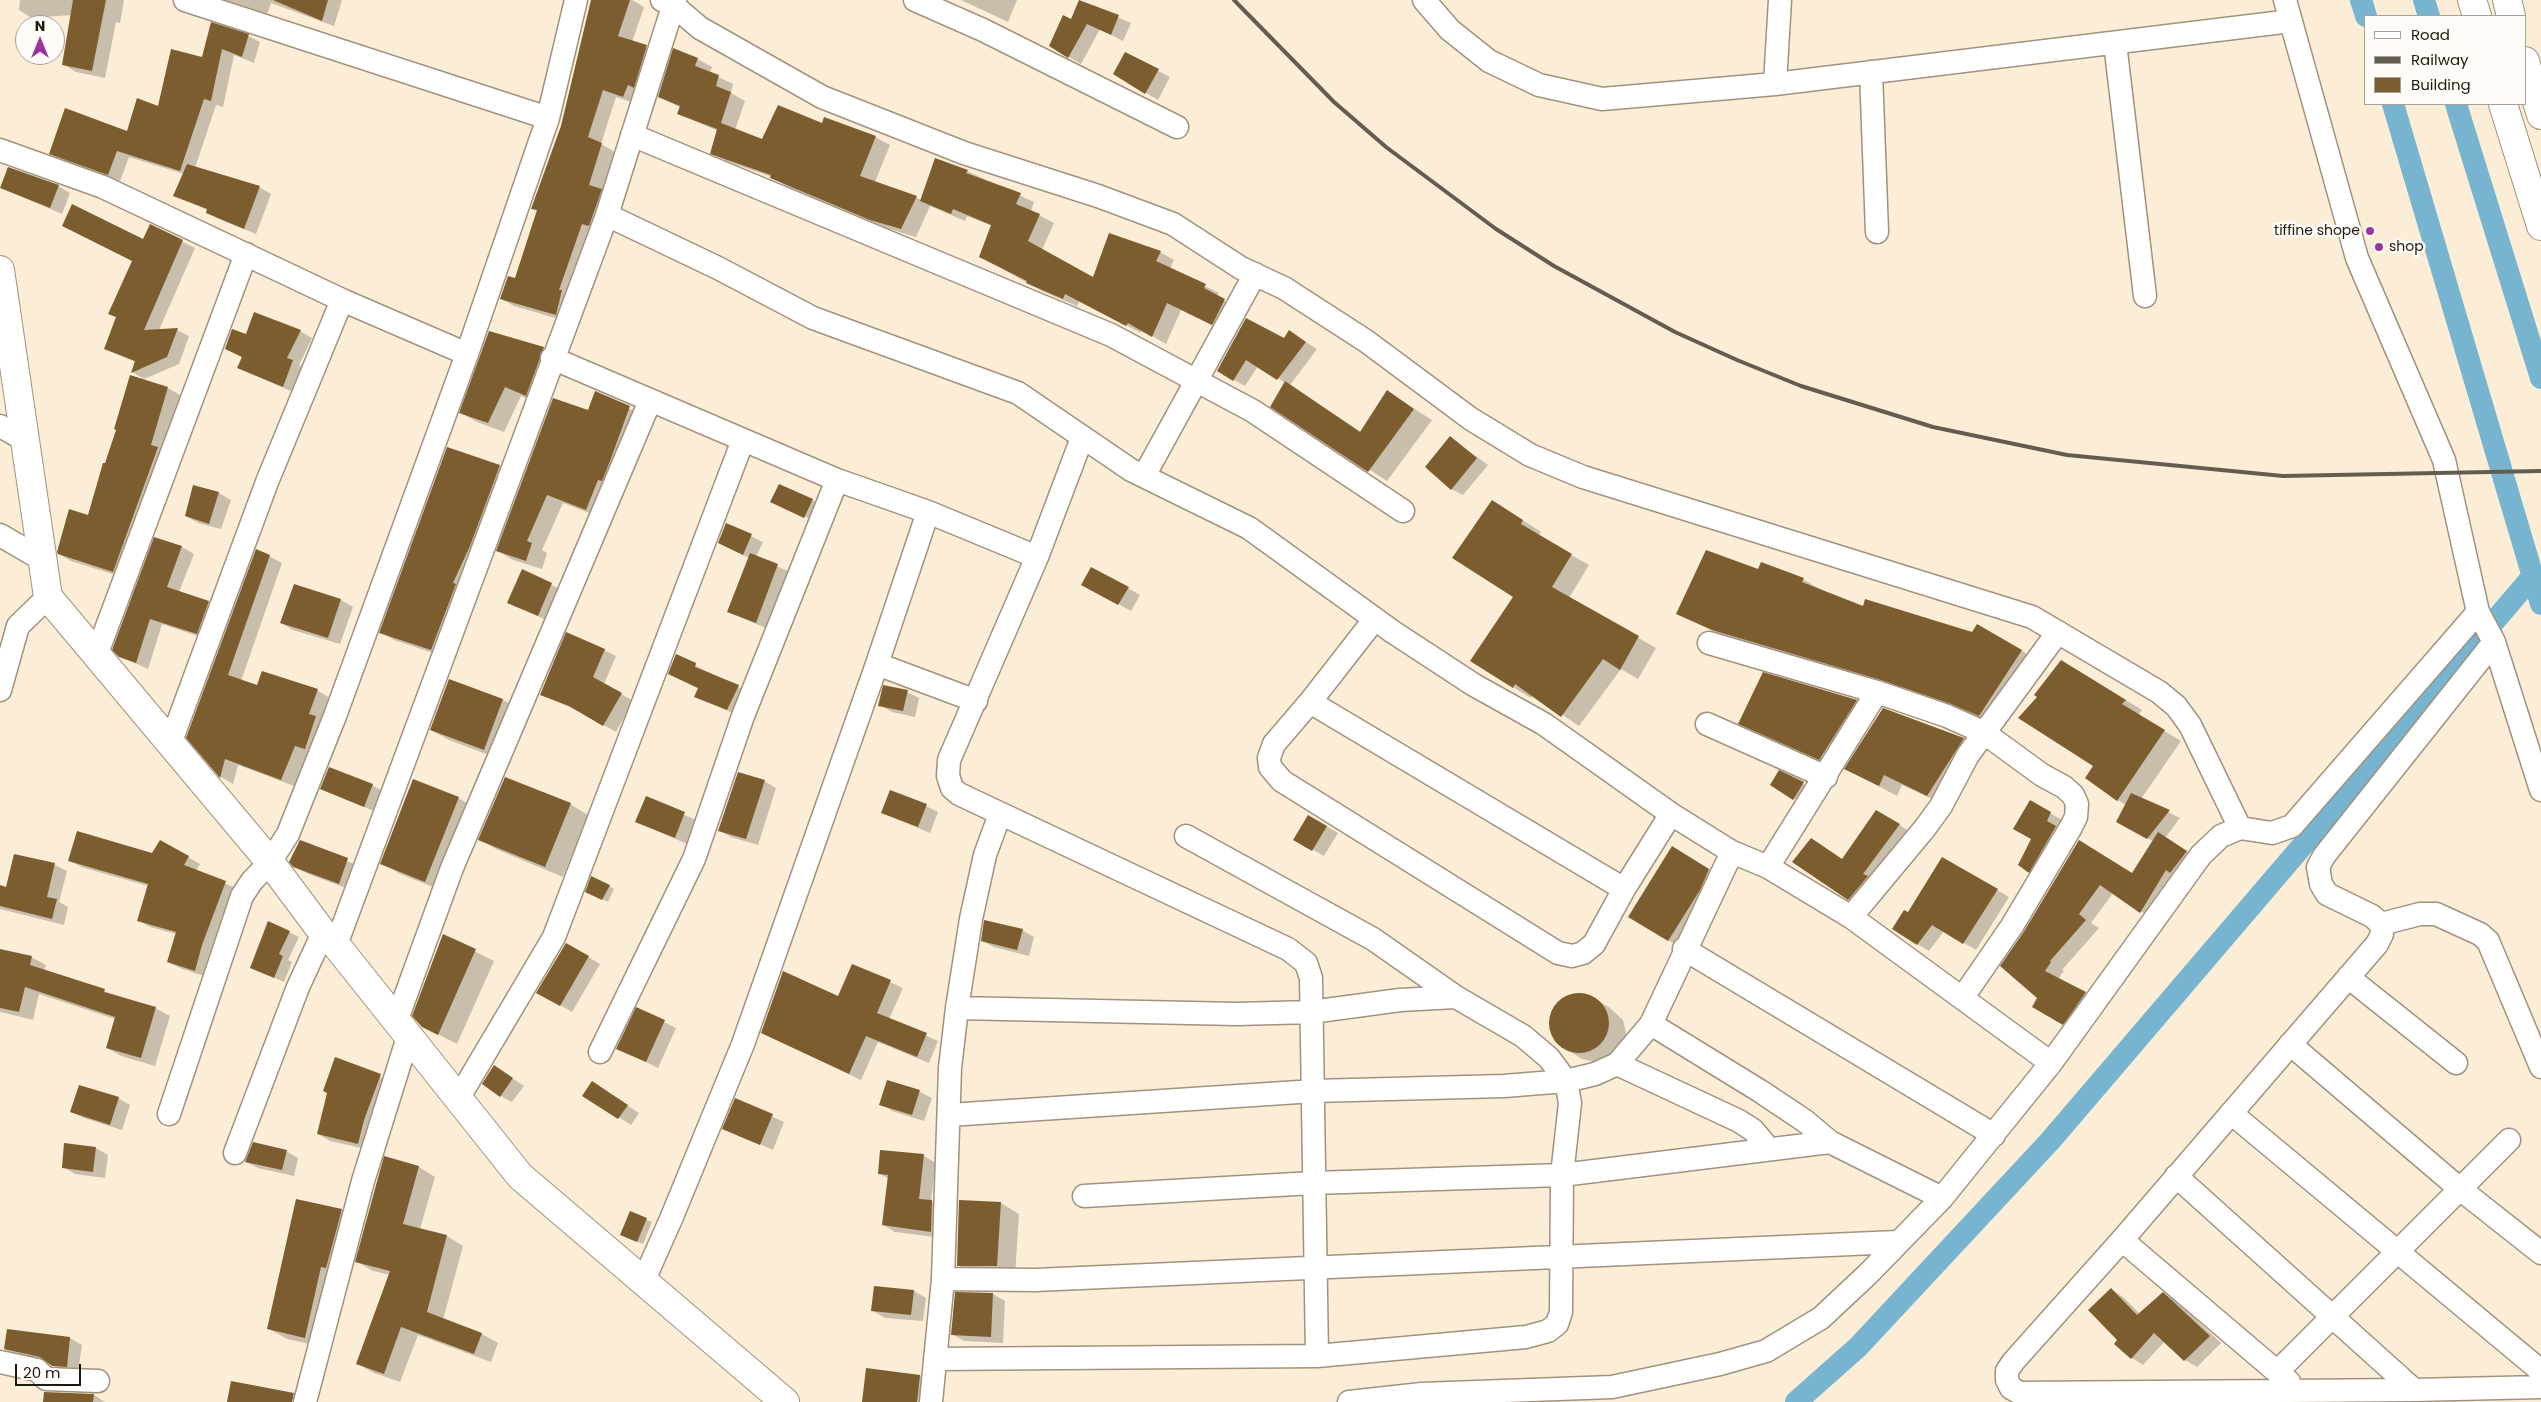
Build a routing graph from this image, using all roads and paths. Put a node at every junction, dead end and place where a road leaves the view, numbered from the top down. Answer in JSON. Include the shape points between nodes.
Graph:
{"nodes":[{"id":1,"x":184,"y":0,"type":"edge"},
{"id":2,"x":576,"y":0,"type":"edge"},
{"id":3,"x":915,"y":0,"type":"edge"},
{"id":4,"x":1424,"y":0,"type":"edge"},
{"id":5,"x":1780,"y":0,"type":"edge"},
{"id":6,"x":2285,"y":0,"type":"edge"},
{"id":7,"x":2472,"y":0,"type":"edge"},
{"id":8,"x":2507,"y":0,"type":"edge"},
{"id":9,"x":670,"y":2,"type":"edge"},
{"id":10,"x":2477,"y":15,"type":"edge"},
{"id":11,"x":2512,"y":15,"type":"edge"},
{"id":12,"x":2291,"y":21,"type":"junction"},
{"id":13,"x":2115,"y":43,"type":"junction"},
{"id":14,"x":2526,"y":64,"type":"edge"},
{"id":15,"x":1872,"y":72,"type":"junction"},
{"id":16,"x":1775,"y":84,"type":"junction"},
{"id":17,"x":2503,"y":105,"type":"edge"},
{"id":18,"x":2541,"y":115,"type":"edge"},
{"id":19,"x":548,"y":118,"type":"junction"},
{"id":20,"x":1177,"y":127,"type":"dead end"},
{"id":21,"x":632,"y":135,"type":"junction"},
{"id":22,"x":0,"y":150,"type":"edge"},
{"id":23,"x":607,"y":215,"type":"junction"},
{"id":24,"x":2541,"y":226,"type":"edge"},
{"id":25,"x":1878,"y":232,"type":"dead end"},
{"id":26,"x":246,"y":254,"type":"junction"},
{"id":27,"x":0,"y":270,"type":"edge"},
{"id":28,"x":1255,"y":274,"type":"junction"},
{"id":29,"x":2145,"y":296,"type":"dead end"},
{"id":30,"x":342,"y":300,"type":"junction"},
{"id":31,"x":467,"y":354,"type":"junction"},
{"id":32,"x":552,"y":358,"type":"junction"},
{"id":33,"x":1197,"y":381,"type":"junction"},
{"id":34,"x":650,"y":401,"type":"junction"},
{"id":35,"x":0,"y":426,"type":"edge"},
{"id":36,"x":1082,"y":438,"type":"junction"},
{"id":37,"x":25,"y":440,"type":"junction"},
{"id":38,"x":742,"y":440,"type":"junction"},
{"id":39,"x":1144,"y":476,"type":"junction"},
{"id":40,"x":837,"y":480,"type":"junction"},
{"id":41,"x":1403,"y":511,"type":"dead end"},
{"id":42,"x":928,"y":512,"type":"junction"},
{"id":43,"x":0,"y":534,"type":"edge"},
{"id":44,"x":1037,"y":557,"type":"junction"},
{"id":45,"x":43,"y":560,"type":"junction"},
{"id":46,"x":48,"y":597,"type":"junction"},
{"id":47,"x":2478,"y":613,"type":"junction"},
{"id":48,"x":1374,"y":620,"type":"junction"},
{"id":49,"x":2058,"y":632,"type":"junction"},
{"id":50,"x":2494,"y":641,"type":"junction"},
{"id":51,"x":1709,"y":643,"type":"dead end"},
{"id":52,"x":96,"y":656,"type":"junction"},
{"id":53,"x":877,"y":664,"type":"junction"},
{"id":54,"x":3,"y":666,"type":"edge"},
{"id":55,"x":0,"y":690,"type":"edge"},
{"id":56,"x":1877,"y":692,"type":"junction"},
{"id":57,"x":976,"y":701,"type":"junction"},
{"id":58,"x":1310,"y":702,"type":"junction"},
{"id":59,"x":1708,"y":724,"type":"dead end"},
{"id":60,"x":1983,"y":732,"type":"junction"},
{"id":61,"x":170,"y":744,"type":"junction"},
{"id":62,"x":1826,"y":777,"type":"junction"},
{"id":63,"x":2541,"y":790,"type":"edge"},
{"id":64,"x":1000,"y":814,"type":"junction"},
{"id":65,"x":1670,"y":814,"type":"junction"},
{"id":66,"x":2240,"y":828,"type":"junction"},
{"id":67,"x":1186,"y":836,"type":"dead end"},
{"id":68,"x":1732,"y":852,"type":"junction"},
{"id":69,"x":270,"y":862,"type":"junction"},
{"id":70,"x":1768,"y":867,"type":"junction"},
{"id":71,"x":1624,"y":888,"type":"junction"},
{"id":72,"x":1851,"y":917,"type":"junction"},
{"id":73,"x":2381,"y":924,"type":"junction"},
{"id":74,"x":330,"y":939,"type":"junction"},
{"id":75,"x":1684,"y":949,"type":"junction"},
{"id":76,"x":2348,"y":977,"type":"junction"},
{"id":77,"x":1963,"y":997,"type":"junction"},
{"id":78,"x":1456,"y":998,"type":"junction"},
{"id":79,"x":957,"y":1008,"type":"junction"},
{"id":80,"x":1311,"y":1012,"type":"junction"},
{"id":81,"x":1651,"y":1024,"type":"junction"},
{"id":82,"x":402,"y":1029,"type":"junction"},
{"id":83,"x":2290,"y":1044,"type":"junction"},
{"id":84,"x":600,"y":1052,"type":"dead end"},
{"id":85,"x":2051,"y":1063,"type":"junction"},
{"id":86,"x":2456,"y":1063,"type":"dead end"},
{"id":87,"x":1617,"y":1064,"type":"junction"},
{"id":88,"x":2541,"y":1068,"type":"edge"},
{"id":89,"x":1566,"y":1080,"type":"junction"},
{"id":90,"x":1314,"y":1092,"type":"junction"},
{"id":91,"x":458,"y":1099,"type":"junction"},
{"id":92,"x":2232,"y":1113,"type":"junction"},
{"id":93,"x":169,"y":1114,"type":"dead end"},
{"id":94,"x":950,"y":1116,"type":"junction"},
{"id":95,"x":1994,"y":1135,"type":"junction"},
{"id":96,"x":2509,"y":1140,"type":"dead end"},
{"id":97,"x":1830,"y":1142,"type":"junction"},
{"id":98,"x":1769,"y":1149,"type":"junction"},
{"id":99,"x":235,"y":1153,"type":"dead end"},
{"id":100,"x":1562,"y":1175,"type":"junction"},
{"id":101,"x":2176,"y":1176,"type":"junction"},
{"id":102,"x":1313,"y":1183,"type":"junction"},
{"id":103,"x":2460,"y":1189,"type":"junction"},
{"id":104,"x":1084,"y":1196,"type":"dead end"},
{"id":105,"x":1942,"y":1198,"type":"junction"},
{"id":106,"x":2122,"y":1240,"type":"junction"},
{"id":107,"x":1897,"y":1242,"type":"junction"},
{"id":108,"x":2398,"y":1251,"type":"junction"},
{"id":109,"x":2541,"y":1254,"type":"edge"},
{"id":110,"x":1562,"y":1256,"type":"junction"},
{"id":111,"x":1315,"y":1269,"type":"junction"},
{"id":112,"x":943,"y":1279,"type":"junction"},
{"id":113,"x":643,"y":1282,"type":"junction"},
{"id":114,"x":2333,"y":1316,"type":"junction"},
{"id":115,"x":1316,"y":1356,"type":"junction"},
{"id":116,"x":935,"y":1359,"type":"junction"},
{"id":117,"x":0,"y":1362,"type":"edge"},
{"id":118,"x":2541,"y":1371,"type":"edge"},
{"id":119,"x":2277,"y":1372,"type":"junction"},
{"id":120,"x":98,"y":1381,"type":"dead end"},
{"id":121,"x":2541,"y":1387,"type":"edge"},
{"id":122,"x":2414,"y":1390,"type":"junction"},
{"id":123,"x":2302,"y":1391,"type":"junction"},
{"id":124,"x":306,"y":1402,"type":"edge"},
{"id":125,"x":784,"y":1402,"type":"edge"},
{"id":126,"x":931,"y":1402,"type":"edge"},
{"id":127,"x":1349,"y":1402,"type":"edge"}],
"edges":[{"from":1,"to":19,"type":"street"},
{"from":2,"to":19,"type":"street"},
{"from":3,"to":20,"type":"street"},
{"from":4,"to":16,"type":"street","via":[[1450,30],[1489,61],[1538,85],[1602,99]]},
{"from":5,"to":16,"type":"street"},
{"from":6,"to":12,"type":"street"},
{"from":7,"to":10,"type":"main road"},
{"from":8,"to":11,"type":"main road"},
{"from":9,"to":21,"type":"street"},
{"from":9,"to":28,"type":"street","via":[[700,28],[822,97],[964,153],[1173,224]]},
{"from":12,"to":13,"type":"street"},
{"from":12,"to":47,"type":"street","via":[[2357,258],[2444,460]]},
{"from":13,"to":15,"type":"street"},
{"from":13,"to":29,"type":"street"},
{"from":14,"to":18,"type":"main road"},
{"from":15,"to":16,"type":"street"},
{"from":15,"to":25,"type":"street"},
{"from":17,"to":24,"type":"main road"},
{"from":19,"to":31,"type":"street"},
{"from":21,"to":23,"type":"street"},
{"from":21,"to":33,"type":"street","via":[[1111,334]]},
{"from":22,"to":26,"type":"street","via":[[103,187]]},
{"from":23,"to":32,"type":"street"},
{"from":23,"to":36,"type":"street","via":[[813,318],[1018,393]]},
{"from":26,"to":30,"type":"street"},
{"from":26,"to":52,"type":"street"},
{"from":27,"to":37,"type":"main road"},
{"from":28,"to":33,"type":"street"},
{"from":28,"to":49,"type":"street","via":[[1284,288],[1366,341],[1471,419],[1530,455],[1583,477],[2032,617]]},
{"from":30,"to":31,"type":"street"},
{"from":30,"to":61,"type":"street","via":[[267,482]]},
{"from":31,"to":69,"type":"street","via":[[335,716],[288,834]]},
{"from":32,"to":34,"type":"street"},
{"from":32,"to":74,"type":"street"},
{"from":33,"to":39,"type":"street"},
{"from":33,"to":41,"type":"street","via":[[1253,411]]},
{"from":34,"to":38,"type":"street"},
{"from":34,"to":82,"type":"street","via":[[452,868]]},
{"from":35,"to":37,"type":"street"},
{"from":36,"to":39,"type":"street"},
{"from":36,"to":44,"type":"street"},
{"from":37,"to":45,"type":"main road"},
{"from":38,"to":40,"type":"street"},
{"from":38,"to":91,"type":"street","via":[[554,937]]},
{"from":39,"to":48,"type":"street","via":[[1249,528]]},
{"from":40,"to":42,"type":"street"},
{"from":40,"to":84,"type":"street","via":[[742,716],[694,859]]},
{"from":42,"to":44,"type":"street"},
{"from":42,"to":53,"type":"street"},
{"from":43,"to":45,"type":"street"},
{"from":44,"to":57,"type":"street"},
{"from":45,"to":46,"type":"main road"},
{"from":46,"to":52,"type":"main road"},
{"from":46,"to":54,"type":"street","via":[[18,626]]},
{"from":47,"to":50,"type":"street"},
{"from":47,"to":66,"type":"street","via":[[2292,826],[2272,833]]},
{"from":48,"to":58,"type":"street"},
{"from":48,"to":65,"type":"street","via":[[1474,685],[1544,724]]},
{"from":49,"to":60,"type":"street"},
{"from":49,"to":66,"type":"street","via":[[2159,692],[2176,706],[2190,725]]},
{"from":50,"to":63,"type":"street"},
{"from":50,"to":73,"type":"street","via":[[2318,867],[2320,884],[2327,894],[2372,916]]},
{"from":51,"to":56,"type":"street"},
{"from":52,"to":61,"type":"main road"},
{"from":53,"to":57,"type":"street"},
{"from":53,"to":113,"type":"street","via":[[742,1044]]},
{"from":54,"to":55,"type":"street"},
{"from":56,"to":60,"type":"street"},
{"from":56,"to":62,"type":"street"},
{"from":57,"to":64,"type":"street","via":[[949,760],[948,776],[952,788],[959,794]]},
{"from":58,"to":71,"type":"street"},
{"from":58,"to":71,"type":"street","via":[[1274,744],[1269,758],[1274,774],[1282,782],[1558,953],[1572,956],[1583,953],[1594,944]]},
{"from":59,"to":62,"type":"street"},
{"from":60,"to":72,"type":"street","via":[[1941,806]]},
{"from":60,"to":77,"type":"street","via":[[2064,787],[2077,804],[2071,827],[2012,926]]},
{"from":61,"to":69,"type":"main road"},
{"from":62,"to":70,"type":"street"},
{"from":64,"to":79,"type":"street","via":[[985,855]]},
{"from":64,"to":80,"type":"street","via":[[1288,949],[1306,962],[1310,970]]},
{"from":65,"to":68,"type":"street"},
{"from":65,"to":71,"type":"street"},
{"from":66,"to":85,"type":"street","via":[[2221,836],[2200,855]]},
{"from":67,"to":78,"type":"street","via":[[1373,939]]},
{"from":68,"to":70,"type":"street"},
{"from":68,"to":75,"type":"street"},
{"from":69,"to":74,"type":"main road"},
{"from":69,"to":93,"type":"street","via":[[242,896]]},
{"from":70,"to":72,"type":"street"},
{"from":72,"to":77,"type":"street"},
{"from":73,"to":76,"type":"street","via":[[2382,934],[2377,944]]},
{"from":73,"to":88,"type":"street","via":[[2420,914],[2436,914],[2480,934],[2488,941]]},
{"from":74,"to":82,"type":"main road"},
{"from":74,"to":99,"type":"street","via":[[298,987]]},
{"from":75,"to":81,"type":"street"},
{"from":75,"to":95,"type":"street"},
{"from":76,"to":83,"type":"street"},
{"from":76,"to":86,"type":"street"},
{"from":77,"to":85,"type":"street"},
{"from":78,"to":80,"type":"street","via":[[1400,1000]]},
{"from":78,"to":89,"type":"street","via":[[1523,1036],[1549,1058]]},
{"from":79,"to":80,"type":"street","via":[[1237,1014]]},
{"from":79,"to":94,"type":"street","via":[[950,1068]]},
{"from":80,"to":90,"type":"street"},
{"from":81,"to":87,"type":"street"},
{"from":81,"to":97,"type":"street","via":[[1760,1091]]},
{"from":82,"to":91,"type":"main road"},
{"from":82,"to":124,"type":"street"},
{"from":83,"to":92,"type":"street"},
{"from":83,"to":103,"type":"street"},
{"from":85,"to":95,"type":"street"},
{"from":87,"to":89,"type":"street","via":[[1595,1074]]},
{"from":87,"to":98,"type":"street","via":[[1739,1121]]},
{"from":89,"to":90,"type":"street","via":[[1504,1086]]},
{"from":89,"to":100,"type":"street","via":[[1570,1104]]},
{"from":90,"to":94,"type":"street"},
{"from":90,"to":102,"type":"street"},
{"from":91,"to":113,"type":"main road","via":[[520,1176]]},
{"from":92,"to":101,"type":"street"},
{"from":92,"to":108,"type":"street"},
{"from":94,"to":112,"type":"street"},
{"from":95,"to":105,"type":"street"},
{"from":96,"to":103,"type":"street"},
{"from":97,"to":98,"type":"street"},
{"from":97,"to":105,"type":"street"},
{"from":98,"to":100,"type":"street"},
{"from":100,"to":102,"type":"street"},
{"from":100,"to":110,"type":"street"},
{"from":101,"to":106,"type":"street"},
{"from":101,"to":114,"type":"street"},
{"from":102,"to":104,"type":"street"},
{"from":102,"to":111,"type":"street"},
{"from":103,"to":108,"type":"street"},
{"from":103,"to":109,"type":"street"},
{"from":105,"to":107,"type":"street"},
{"from":106,"to":119,"type":"street"},
{"from":106,"to":123,"type":"street","via":[[2013,1362],[2007,1371],[2011,1388],[2020,1393]]},
{"from":107,"to":110,"type":"street"},
{"from":107,"to":127,"type":"street","via":[[1821,1318],[1766,1351],[1612,1387],[1422,1394]]},
{"from":108,"to":114,"type":"street"},
{"from":108,"to":118,"type":"street"},
{"from":110,"to":111,"type":"street"},
{"from":110,"to":115,"type":"street","via":[[1561,1312],[1557,1324],[1548,1331],[1526,1337]]},
{"from":111,"to":112,"type":"street","via":[[1035,1280]]},
{"from":111,"to":115,"type":"street"},
{"from":112,"to":116,"type":"street"},
{"from":113,"to":125,"type":"main road"},
{"from":114,"to":119,"type":"street"},
{"from":114,"to":122,"type":"street"},
{"from":115,"to":116,"type":"street"},
{"from":116,"to":126,"type":"street"},
{"from":117,"to":120,"type":"street","via":[[37,1370],[46,1379]]},
{"from":119,"to":123,"type":"street"},
{"from":121,"to":122,"type":"street"},
{"from":122,"to":123,"type":"street"}]}
